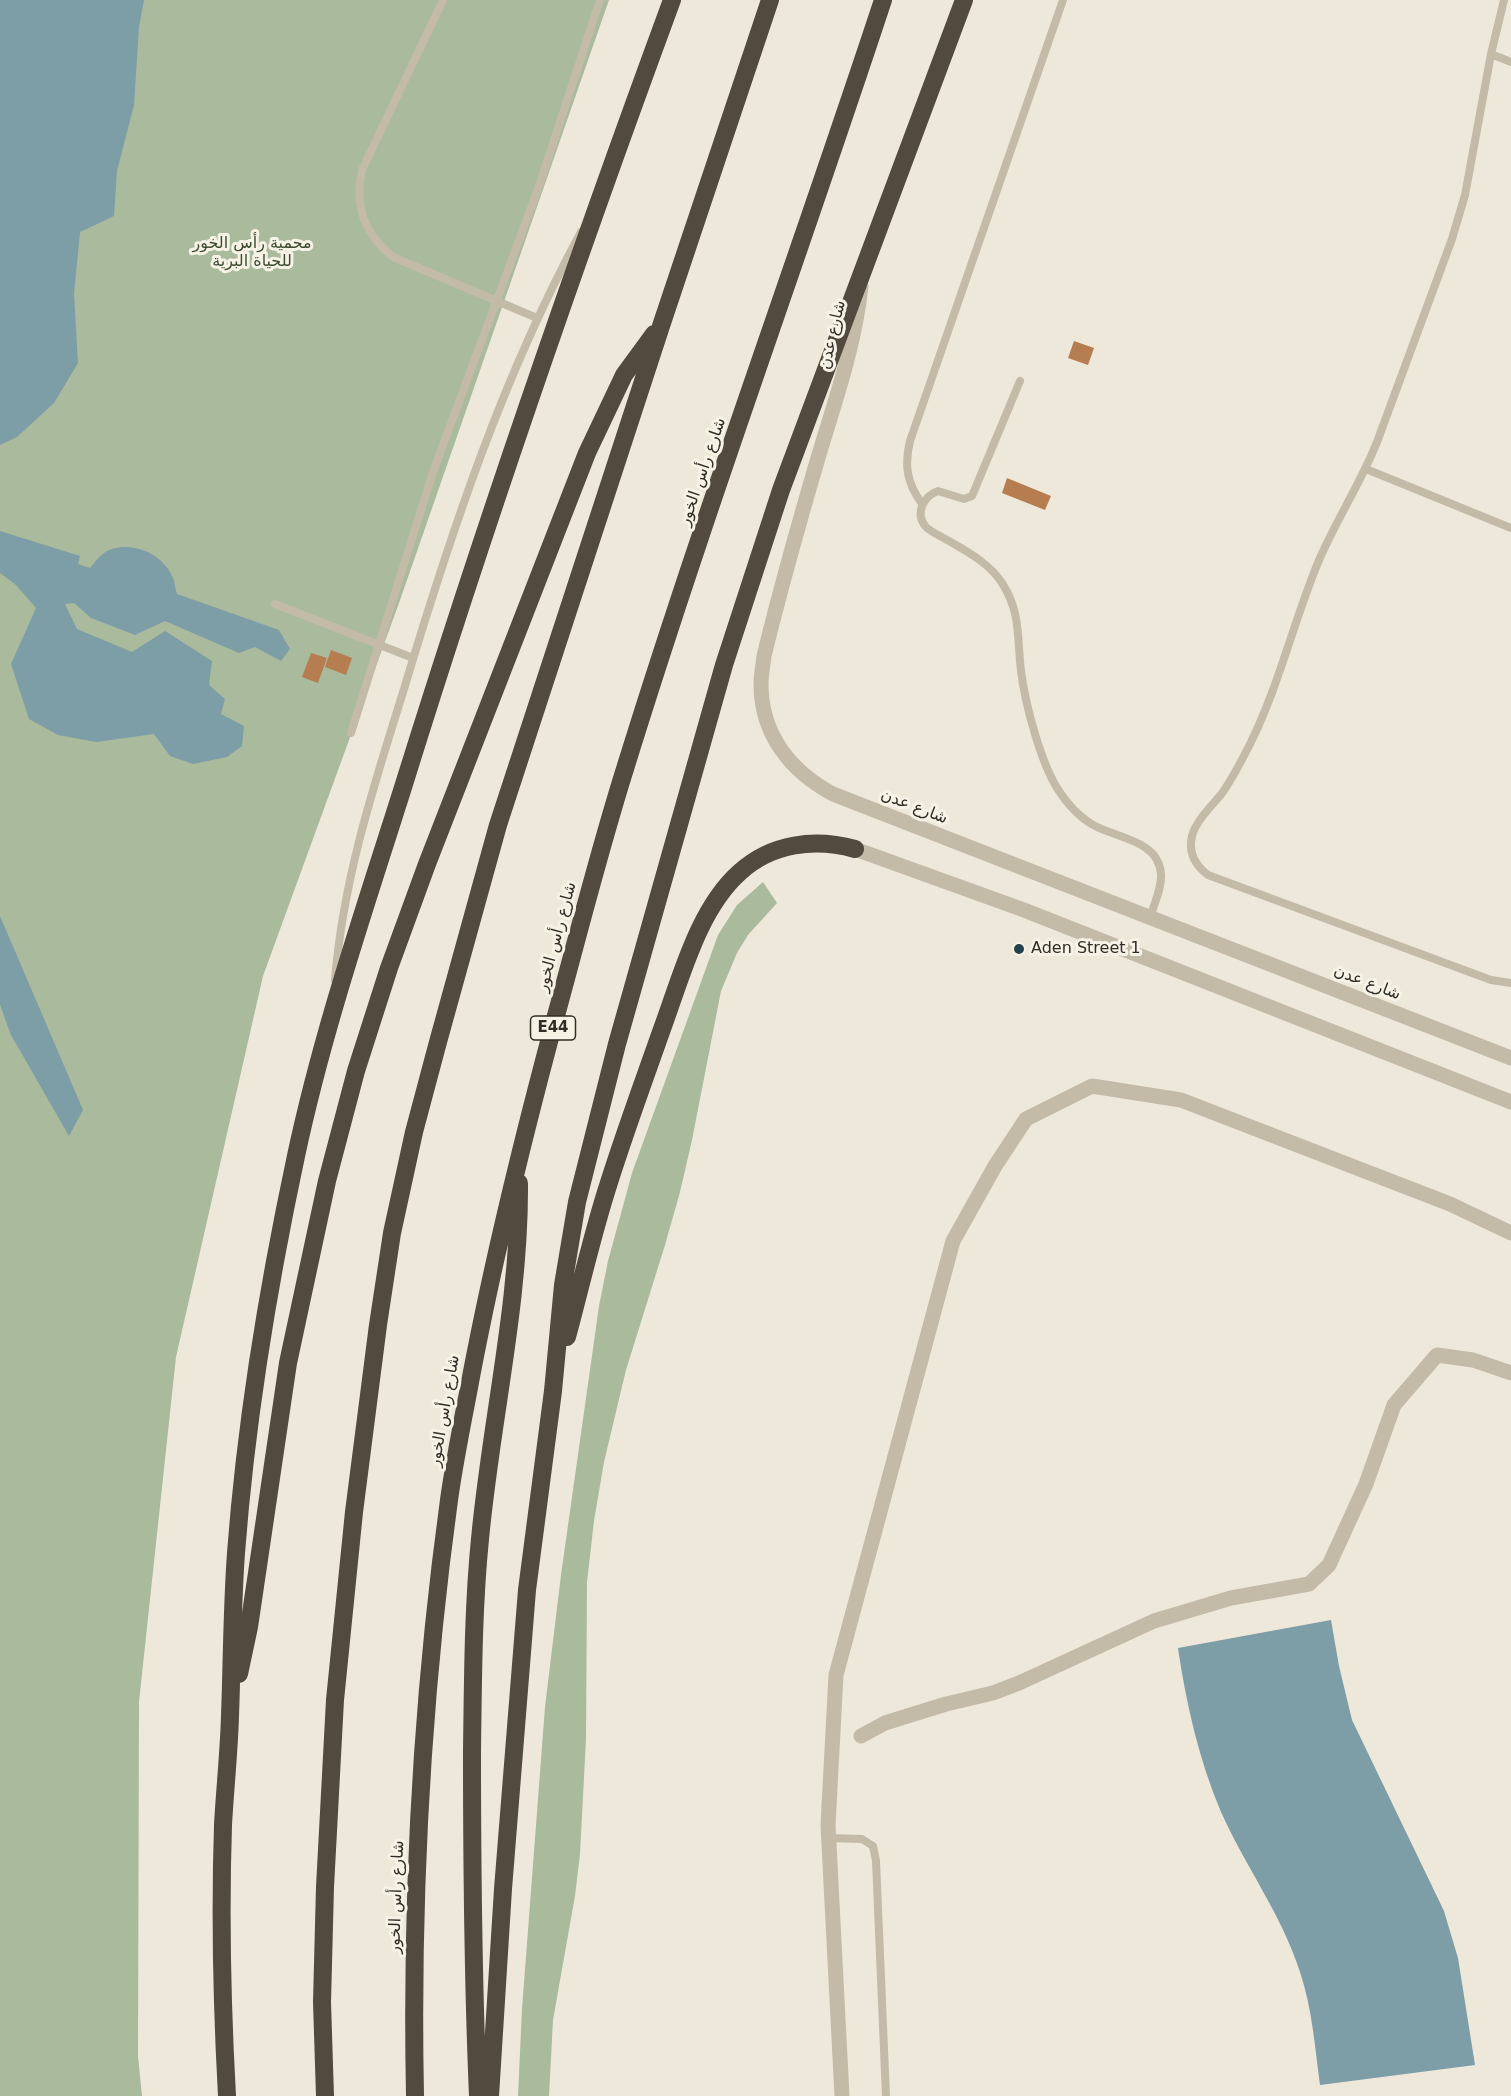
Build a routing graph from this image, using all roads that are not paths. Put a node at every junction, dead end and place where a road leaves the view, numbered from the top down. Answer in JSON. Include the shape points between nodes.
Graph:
{"nodes":[{"id":1,"x":443,"y":0,"type":"edge"},
{"id":2,"x":600,"y":0,"type":"edge"},
{"id":3,"x":672,"y":0,"type":"edge"},
{"id":4,"x":770,"y":0,"type":"edge"},
{"id":5,"x":964,"y":0,"type":"edge"},
{"id":6,"x":1063,"y":0,"type":"edge"},
{"id":7,"x":1504,"y":0,"type":"edge"},
{"id":8,"x":884,"y":3,"type":"edge"},
{"id":9,"x":1491,"y":54,"type":"junction"},
{"id":10,"x":1511,"y":62,"type":"edge"},
{"id":11,"x":601,"y":194,"type":"junction"},
{"id":12,"x":863,"y":268,"type":"junction"},
{"id":13,"x":497,"y":301,"type":"junction"},
{"id":14,"x":537,"y":318,"type":"junction"},
{"id":15,"x":662,"y":323,"type":"junction"},
{"id":16,"x":1020,"y":381,"type":"dead end"},
{"id":17,"x":1366,"y":469,"type":"junction"},
{"id":18,"x":922,"y":504,"type":"junction"},
{"id":19,"x":1511,"y":528,"type":"edge"},
{"id":20,"x":275,"y":604,"type":"dead end"},
{"id":21,"x":379,"y":644,"type":"junction"},
{"id":22,"x":413,"y":658,"type":"junction"},
{"id":23,"x":351,"y":733,"type":"dead end"},
{"id":24,"x":855,"y":849,"type":"joint"},
{"id":25,"x":1150,"y":918,"type":"junction"},
{"id":26,"x":1511,"y":983,"type":"edge"},
{"id":27,"x":332,"y":1015,"type":"junction"},
{"id":28,"x":1511,"y":1058,"type":"edge"},
{"id":29,"x":1511,"y":1102,"type":"edge"},
{"id":30,"x":519,"y":1152,"type":"junction"},
{"id":31,"x":1511,"y":1233,"type":"edge"},
{"id":32,"x":1511,"y":1372,"type":"edge"},
{"id":33,"x":553,"y":1391,"type":"junction"},
{"id":34,"x":230,"y":1720,"type":"junction"},
{"id":35,"x":861,"y":1736,"type":"dead end"},
{"id":36,"x":829,"y":1838,"type":"junction"},
{"id":37,"x":227,"y":2096,"type":"edge"},
{"id":38,"x":325,"y":2096,"type":"edge"},
{"id":39,"x":415,"y":2096,"type":"edge"},
{"id":40,"x":478,"y":2096,"type":"edge"},
{"id":41,"x":490,"y":2096,"type":"edge"},
{"id":42,"x":842,"y":2096,"type":"edge"},
{"id":43,"x":886,"y":2096,"type":"edge"}],
"edges":[{"from":1,"to":13,"type":"lane","via":[[362,170],[359,206],[374,240],[393,257]]},
{"from":2,"to":13,"type":"lane"},
{"from":3,"to":11,"type":"highway"},
{"from":4,"to":15,"type":"highway"},
{"from":5,"to":12,"type":"highway"},
{"from":6,"to":18,"type":"lane","via":[[910,441],[907,475]]},
{"from":7,"to":9,"type":"lane"},
{"from":8,"to":30,"type":"highway","name":"شارع رأس الخور","number":"E44","via":[[623,774]]},
{"from":9,"to":10,"type":"lane"},
{"from":9,"to":17,"type":"lane","via":[[1465,195]]},
{"from":11,"to":14,"type":"lane"},
{"from":11,"to":27,"type":"highway","via":[[430,701]]},
{"from":12,"to":25,"type":"street","name":"شارع عدن","via":[[850,349],[764,656],[763,704],[775,739],[797,770],[833,794]]},
{"from":12,"to":33,"type":"highway","via":[[781,490],[724,665],[620,1032],[577,1202],[563,1285]]},
{"from":13,"to":14,"type":"lane"},
{"from":13,"to":21,"type":"lane","via":[[433,472]]},
{"from":14,"to":22,"type":"lane","via":[[490,431]]},
{"from":15,"to":34,"type":"highway","via":[[624,375],[591,444],[427,864],[356,1071],[327,1181],[288,1363],[249,1627]]},
{"from":15,"to":38,"type":"highway","via":[[498,825],[414,1132],[392,1233],[354,1512],[335,1700],[323,1945]]},
{"from":16,"to":18,"type":"lane","via":[[972,496],[964,499],[938,491]]},
{"from":17,"to":19,"type":"lane"},
{"from":17,"to":26,"type":"lane","via":[[1319,560],[1250,744],[1224,791],[1196,826],[1192,854],[1208,875],[1491,980]]},
{"from":18,"to":25,"type":"lane","via":[[924,525],[988,567],[1010,595],[1019,630],[1021,672],[1029,713],[1057,788],[1094,826],[1138,843],[1155,855],[1161,874]]},
{"from":20,"to":21,"type":"lane"},
{"from":21,"to":22,"type":"lane"},
{"from":21,"to":23,"type":"lane"},
{"from":22,"to":27,"type":"lane","via":[[362,824],[340,930]]},
{"from":24,"to":29,"type":"street","via":[[1024,910]]},
{"from":24,"to":33,"type":"highway","via":[[817,842],[771,852],[740,871],[710,909],[679,984],[610,1181]]},
{"from":25,"to":28,"type":"street","name":"شارع عدن"},
{"from":27,"to":34,"type":"highway","via":[[297,1151],[254,1394],[236,1551]]},
{"from":30,"to":39,"type":"highway","name":"شارع رأس الخور","number":"E44","via":[[495,1253],[449,1496],[436,1611],[417,1855]]},
{"from":30,"to":40,"type":"highway","via":[[517,1250],[479,1540],[475,1606],[472,1886]]},
{"from":31,"to":36,"type":"street","via":[[1450,1204],[1181,1100],[1092,1086],[1026,1119],[953,1241],[836,1675]]},
{"from":32,"to":35,"type":"street","via":[[1473,1360],[1437,1355],[1394,1405],[1366,1484],[1329,1565],[1309,1584],[1231,1598],[1154,1621],[1019,1683],[885,1723]]},
{"from":33,"to":41,"type":"highway","via":[[526,1602]]},
{"from":34,"to":37,"type":"highway","via":[[222,1916]]},
{"from":36,"to":42,"type":"street"},
{"from":36,"to":43,"type":"lane","via":[[862,1839],[873,1846]]}]}
